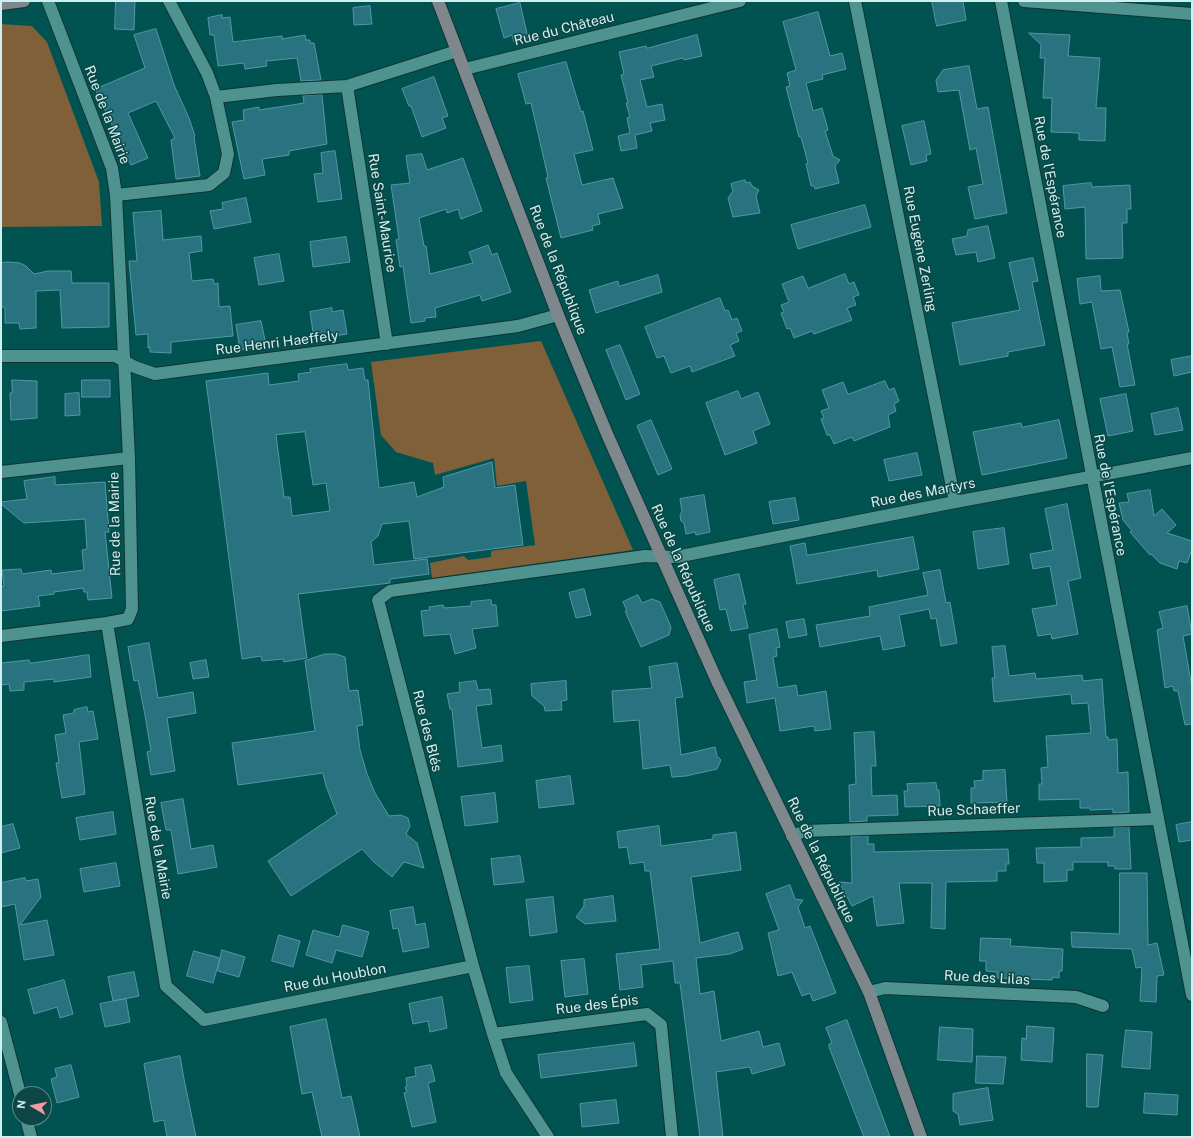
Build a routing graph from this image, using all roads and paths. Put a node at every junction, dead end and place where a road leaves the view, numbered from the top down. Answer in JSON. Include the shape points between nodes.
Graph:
{"nodes":[{"id":1,"x":24,"y":1,"type":"edge"},
{"id":2,"x":48,"y":1,"type":"edge"},
{"id":3,"x":169,"y":1,"type":"edge"},
{"id":4,"x":438,"y":1,"type":"edge"},
{"id":5,"x":740,"y":1,"type":"edge"},
{"id":6,"x":856,"y":1,"type":"edge"},
{"id":7,"x":1001,"y":1,"type":"edge"},
{"id":8,"x":1024,"y":1,"type":"edge"},
{"id":9,"x":1,"y":4,"type":"edge"},
{"id":10,"x":1192,"y":14,"type":"edge"},
{"id":11,"x":457,"y":52,"type":"junction"},
{"id":12,"x":465,"y":69,"type":"junction"},
{"id":13,"x":347,"y":86,"type":"junction"},
{"id":14,"x":216,"y":97,"type":"junction"},
{"id":15,"x":116,"y":195,"type":"junction"},
{"id":16,"x":558,"y":315,"type":"junction"},
{"id":17,"x":387,"y":344,"type":"junction"},
{"id":18,"x":1,"y":356,"type":"edge"},
{"id":19,"x":125,"y":362,"type":"junction"},
{"id":20,"x":130,"y":458,"type":"junction"},
{"id":21,"x":1192,"y":458,"type":"edge"},
{"id":22,"x":1,"y":472,"type":"edge"},
{"id":23,"x":1091,"y":476,"type":"junction"},
{"id":24,"x":955,"y":502,"type":"junction"},
{"id":25,"x":661,"y":556,"type":"junction"},
{"id":26,"x":107,"y":623,"type":"junction"},
{"id":27,"x":1,"y":636,"type":"edge"},
{"id":28,"x":1158,"y":819,"type":"junction"},
{"id":29,"x":792,"y":836,"type":"junction"},
{"id":30,"x":473,"y":966,"type":"junction"},
{"id":31,"x":869,"y":992,"type":"junction"},
{"id":32,"x":1192,"y":994,"type":"edge"},
{"id":33,"x":1103,"y":1006,"type":"dead end"},
{"id":34,"x":204,"y":1020,"type":"joint"},
{"id":35,"x":1,"y":1022,"type":"edge"},
{"id":36,"x":493,"y":1034,"type":"junction"},
{"id":37,"x":18,"y":1086,"type":"edge"},
{"id":38,"x":28,"y":1126,"type":"edge"},
{"id":39,"x":31,"y":1137,"type":"edge"},
{"id":40,"x":548,"y":1137,"type":"edge"},
{"id":41,"x":672,"y":1137,"type":"edge"},
{"id":42,"x":921,"y":1137,"type":"edge"}],
"edges":[{"from":1,"to":9,"type":"main road"},
{"from":2,"to":15,"type":"street","name":"Rue de la Mairie","via":[[112,168]]},
{"from":3,"to":14,"type":"street","via":[[207,73]]},
{"from":4,"to":11,"type":"main road","name":"Rue de la République"},
{"from":5,"to":12,"type":"street","name":"Rue du Château"},
{"from":6,"to":24,"type":"street","name":"Rue Eugène Zerling"},
{"from":7,"to":23,"type":"street","name":"Rue de l'Espérance"},
{"from":8,"to":10,"type":"street"},
{"from":11,"to":12,"type":"main road","name":"Rue de la République"},
{"from":11,"to":13,"type":"street"},
{"from":12,"to":16,"type":"main road","name":"Rue de la République"},
{"from":13,"to":14,"type":"street"},
{"from":13,"to":17,"type":"street","name":"Rue Saint-Maurice"},
{"from":14,"to":15,"type":"street","via":[[228,154],[224,173],[209,185]]},
{"from":15,"to":19,"type":"street","name":"Rue de la Mairie"},
{"from":16,"to":17,"type":"street","name":"Rue Henri Haeffely","via":[[518,326]]},
{"from":16,"to":25,"type":"main road","name":"Rue de la République"},
{"from":17,"to":19,"type":"street","name":"Rue Henri Haeffely","via":[[155,374]]},
{"from":18,"to":19,"type":"street","name":"Rue Henri Haeffely","via":[[115,356]]},
{"from":19,"to":20,"type":"street","name":"Rue de la Mairie"},
{"from":20,"to":22,"type":"street"},
{"from":20,"to":26,"type":"street","name":"Rue de la Mairie","via":[[132,610],[128,619]]},
{"from":21,"to":23,"type":"street","name":"Rue des Martyrs"},
{"from":23,"to":24,"type":"street","name":"Rue des Martyrs"},
{"from":23,"to":28,"type":"street","name":"Rue de l'Espérance"},
{"from":24,"to":25,"type":"street","name":"Rue des Martyrs","via":[[676,557]]},
{"from":25,"to":29,"type":"main road","name":"Rue de la République"},
{"from":25,"to":30,"type":"street","name":"Rue des Blés","via":[[645,556],[390,591],[378,600]]},
{"from":26,"to":27,"type":"street"},
{"from":26,"to":34,"type":"street","name":"Rue de la Mairie","via":[[166,986]]},
{"from":28,"to":29,"type":"street","name":"Rue Schaeffer","via":[[805,831]]},
{"from":28,"to":32,"type":"street","name":"Rue de l'Espérance"},
{"from":29,"to":31,"type":"main road","name":"Rue de la République"},
{"from":30,"to":34,"type":"street","name":"Rue du Houblon"},
{"from":30,"to":36,"type":"street","name":"Rue des Blés"},
{"from":31,"to":33,"type":"street","name":"Rue des Lilas","via":[[885,988],[1076,997]]},
{"from":31,"to":42,"type":"main road","name":"Rue de la République"},
{"from":35,"to":37,"type":"street"},
{"from":36,"to":40,"type":"street","name":"Rue des Blés","via":[[506,1073]]},
{"from":36,"to":41,"type":"street","name":"Rue des Épis","via":[[647,1014],[660,1025]]},
{"from":38,"to":39,"type":"street"}]}
